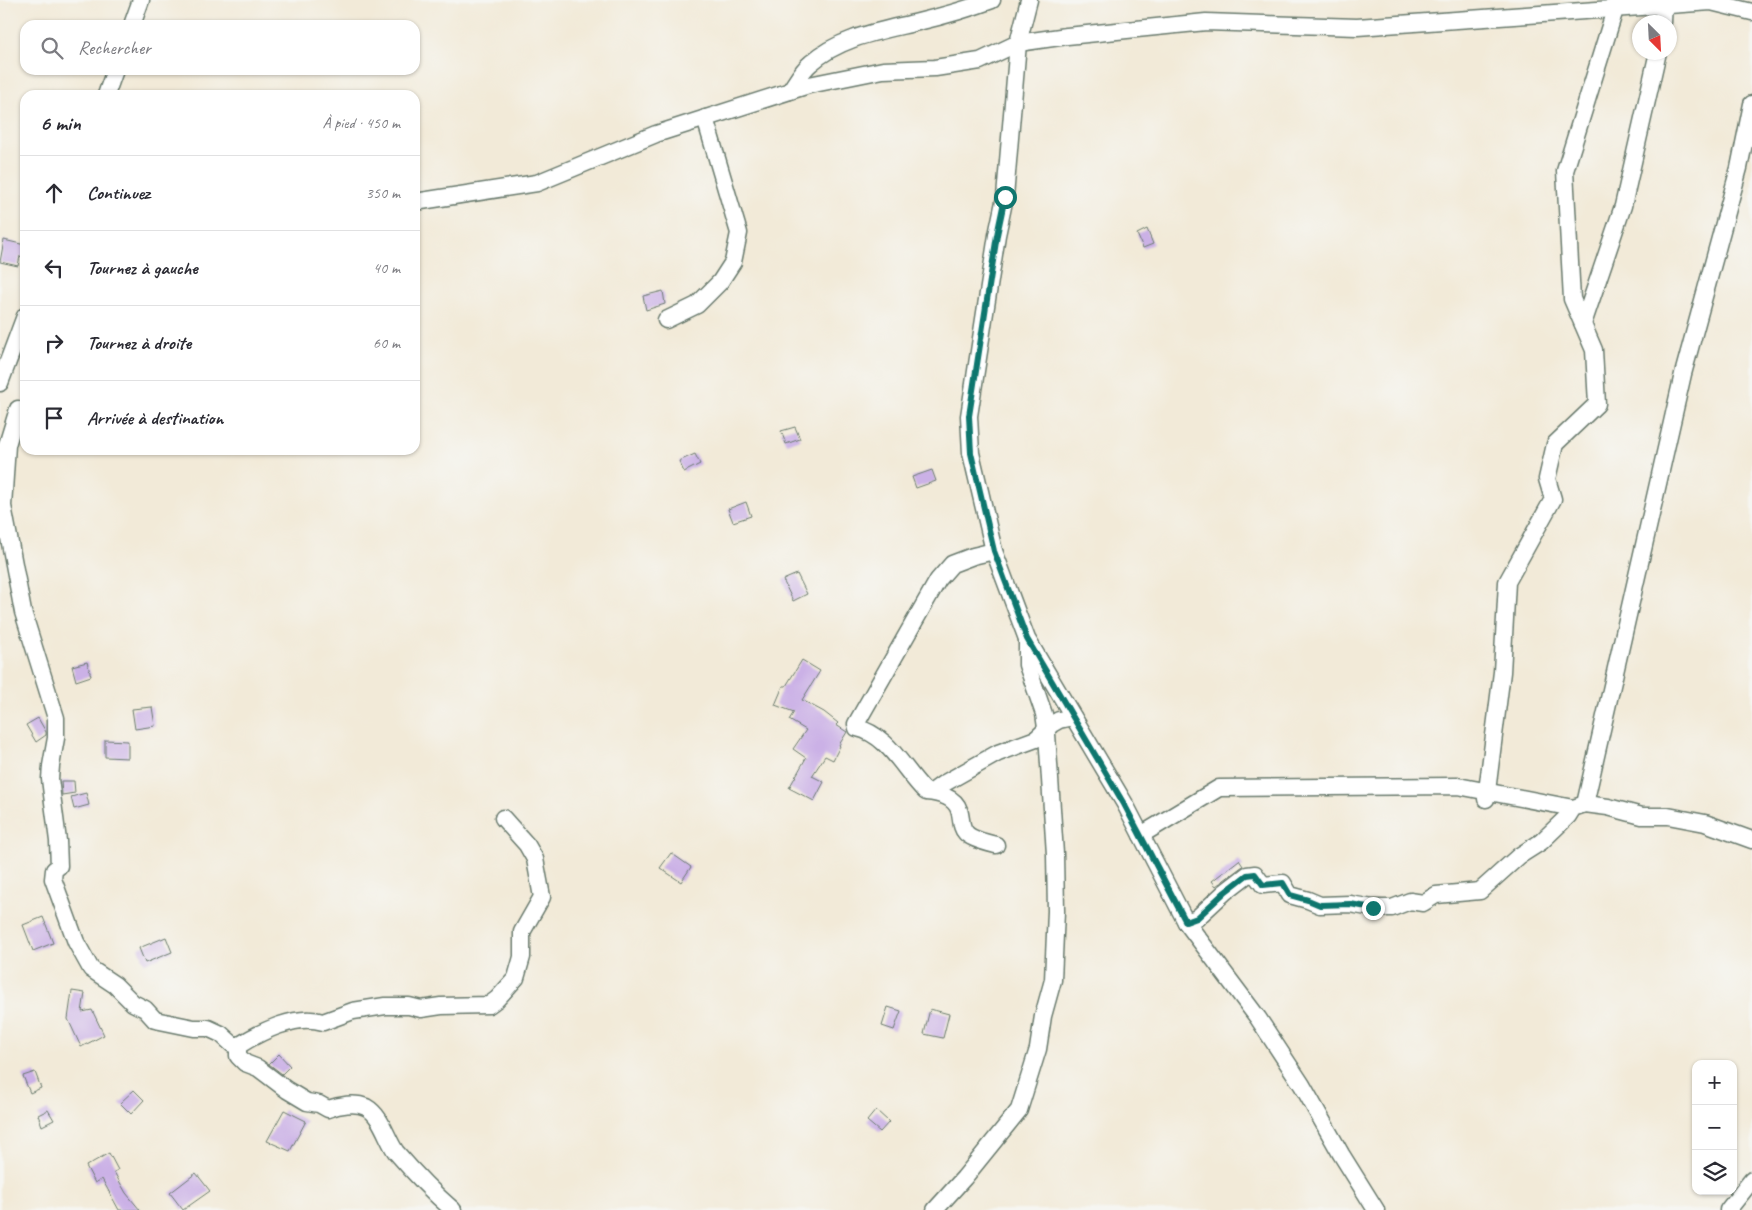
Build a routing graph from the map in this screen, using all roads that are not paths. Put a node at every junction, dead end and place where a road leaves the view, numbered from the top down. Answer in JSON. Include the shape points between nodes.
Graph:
{"nodes":[{"id":1,"x":140,"y":0,"type":"edge"},
{"id":2,"x":992,"y":0,"type":"edge"},
{"id":3,"x":1029,"y":0,"type":"edge"},
{"id":4,"x":1664,"y":2,"type":"edge"},
{"id":5,"x":1617,"y":4,"type":"edge"},
{"id":6,"x":1752,"y":12,"type":"edge"},
{"id":7,"x":1663,"y":15,"type":"edge"},
{"id":8,"x":134,"y":20,"type":"edge"},
{"id":9,"x":1018,"y":43,"type":"junction"},
{"id":10,"x":1656,"y":60,"type":"edge"},
{"id":11,"x":113,"y":75,"type":"edge"},
{"id":12,"x":108,"y":90,"type":"edge"},
{"id":13,"x":790,"y":91,"type":"junction"},
{"id":14,"x":1752,"y":104,"type":"edge"},
{"id":15,"x":705,"y":118,"type":"junction"},
{"id":16,"x":420,"y":201,"type":"edge"},
{"id":17,"x":666,"y":320,"type":"dead end"},
{"id":18,"x":1583,"y":324,"type":"junction"},
{"id":19,"x":20,"y":330,"type":"edge"},
{"id":20,"x":0,"y":384,"type":"edge"},
{"id":21,"x":20,"y":405,"type":"edge"},
{"id":22,"x":20,"y":407,"type":"edge"},
{"id":23,"x":0,"y":432,"type":"edge"},
{"id":24,"x":994,"y":551,"type":"junction"},
{"id":25,"x":1027,"y":639,"type":"junction"},
{"id":26,"x":1073,"y":717,"type":"junction"},
{"id":27,"x":1047,"y":729,"type":"junction"},
{"id":28,"x":932,"y":792,"type":"junction"},
{"id":29,"x":1487,"y":795,"type":"junction"},
{"id":30,"x":1579,"y":806,"type":"junction"},
{"id":31,"x":503,"y":818,"type":"dead end"},
{"id":32,"x":1140,"y":835,"type":"junction"},
{"id":33,"x":1752,"y":840,"type":"edge"},
{"id":34,"x":996,"y":845,"type":"dead end"},
{"id":35,"x":1186,"y":922,"type":"junction"},
{"id":36,"x":238,"y":1046,"type":"junction"},
{"id":37,"x":1752,"y":1180,"type":"edge"},
{"id":38,"x":453,"y":1210,"type":"edge"},
{"id":39,"x":935,"y":1210,"type":"edge"},
{"id":40,"x":1376,"y":1210,"type":"edge"},
{"id":41,"x":1728,"y":1210,"type":"edge"}],
"edges":[{"from":1,"to":8,"type":"street"},
{"from":2,"to":13,"type":"street","via":[[841,44],[809,64]]},
{"from":3,"to":9,"type":"street"},
{"from":4,"to":5,"type":"street"},
{"from":4,"to":6,"type":"street","via":[[1711,2]]},
{"from":4,"to":7,"type":"street"},
{"from":5,"to":9,"type":"street","via":[[1357,27],[1206,22]]},
{"from":5,"to":18,"type":"street","via":[[1565,171],[1572,299]]},
{"from":9,"to":13,"type":"street","via":[[980,61],[935,68],[883,70]]},
{"from":9,"to":24,"type":"street","via":[[1005,197],[969,416],[971,453]]},
{"from":10,"to":18,"type":"street","via":[[1623,206]]},
{"from":11,"to":12,"type":"street"},
{"from":13,"to":15,"type":"street"},
{"from":14,"to":30,"type":"street","via":[[1739,168],[1683,374]]},
{"from":15,"to":16,"type":"street","via":[[656,134],[538,183]]},
{"from":15,"to":17,"type":"street","via":[[738,232],[733,262],[720,282],[698,305]]},
{"from":18,"to":29,"type":"street","via":[[1594,350],[1597,404],[1555,444],[1547,479],[1553,499],[1507,582],[1502,672]]},
{"from":19,"to":20,"type":"street"},
{"from":21,"to":23,"type":"street"},
{"from":22,"to":36,"type":"street","via":[[7,445],[3,506],[23,612],[56,718],[50,779],[59,866],[54,870],[53,879],[61,904],[91,969],[115,985],[133,1003],[145,1009],[155,1020],[208,1028]]},
{"from":24,"to":25,"type":"street"},
{"from":24,"to":28,"type":"street","via":[[952,564],[938,580],[856,724],[857,728],[875,734],[919,785],[926,792]]},
{"from":25,"to":26,"type":"street"},
{"from":25,"to":27,"type":"street","via":[[1027,665]]},
{"from":26,"to":27,"type":"street","via":[[1059,720]]},
{"from":26,"to":32,"type":"street"},
{"from":27,"to":28,"type":"street","via":[[1036,739],[1003,751]]},
{"from":27,"to":39,"type":"street","via":[[1056,911],[1053,980],[1038,1049],[1019,1110]]},
{"from":28,"to":34,"type":"street","via":[[955,802],[968,836]]},
{"from":29,"to":30,"type":"street"},
{"from":29,"to":32,"type":"street","via":[[1458,786],[1219,788]]},
{"from":30,"to":33,"type":"street","via":[[1608,807],[1642,816],[1668,816],[1705,823]]},
{"from":30,"to":35,"type":"street","via":[[1541,842],[1519,856],[1480,891],[1436,895],[1423,904],[1410,900],[1392,908],[1320,905],[1290,895],[1283,883],[1263,885],[1251,873],[1197,918]]},
{"from":31,"to":36,"type":"street","via":[[535,859],[542,897],[522,932],[522,957],[516,978],[496,999],[489,1005],[421,1009],[396,1004],[353,1011],[323,1022],[301,1020],[270,1028]]},
{"from":32,"to":35,"type":"street"},
{"from":35,"to":40,"type":"street","via":[[1258,1018]]},
{"from":36,"to":38,"type":"street","via":[[238,1056],[245,1063],[258,1068],[307,1102],[328,1109],[360,1105],[373,1112],[415,1175]]},
{"from":37,"to":41,"type":"street"}]}
